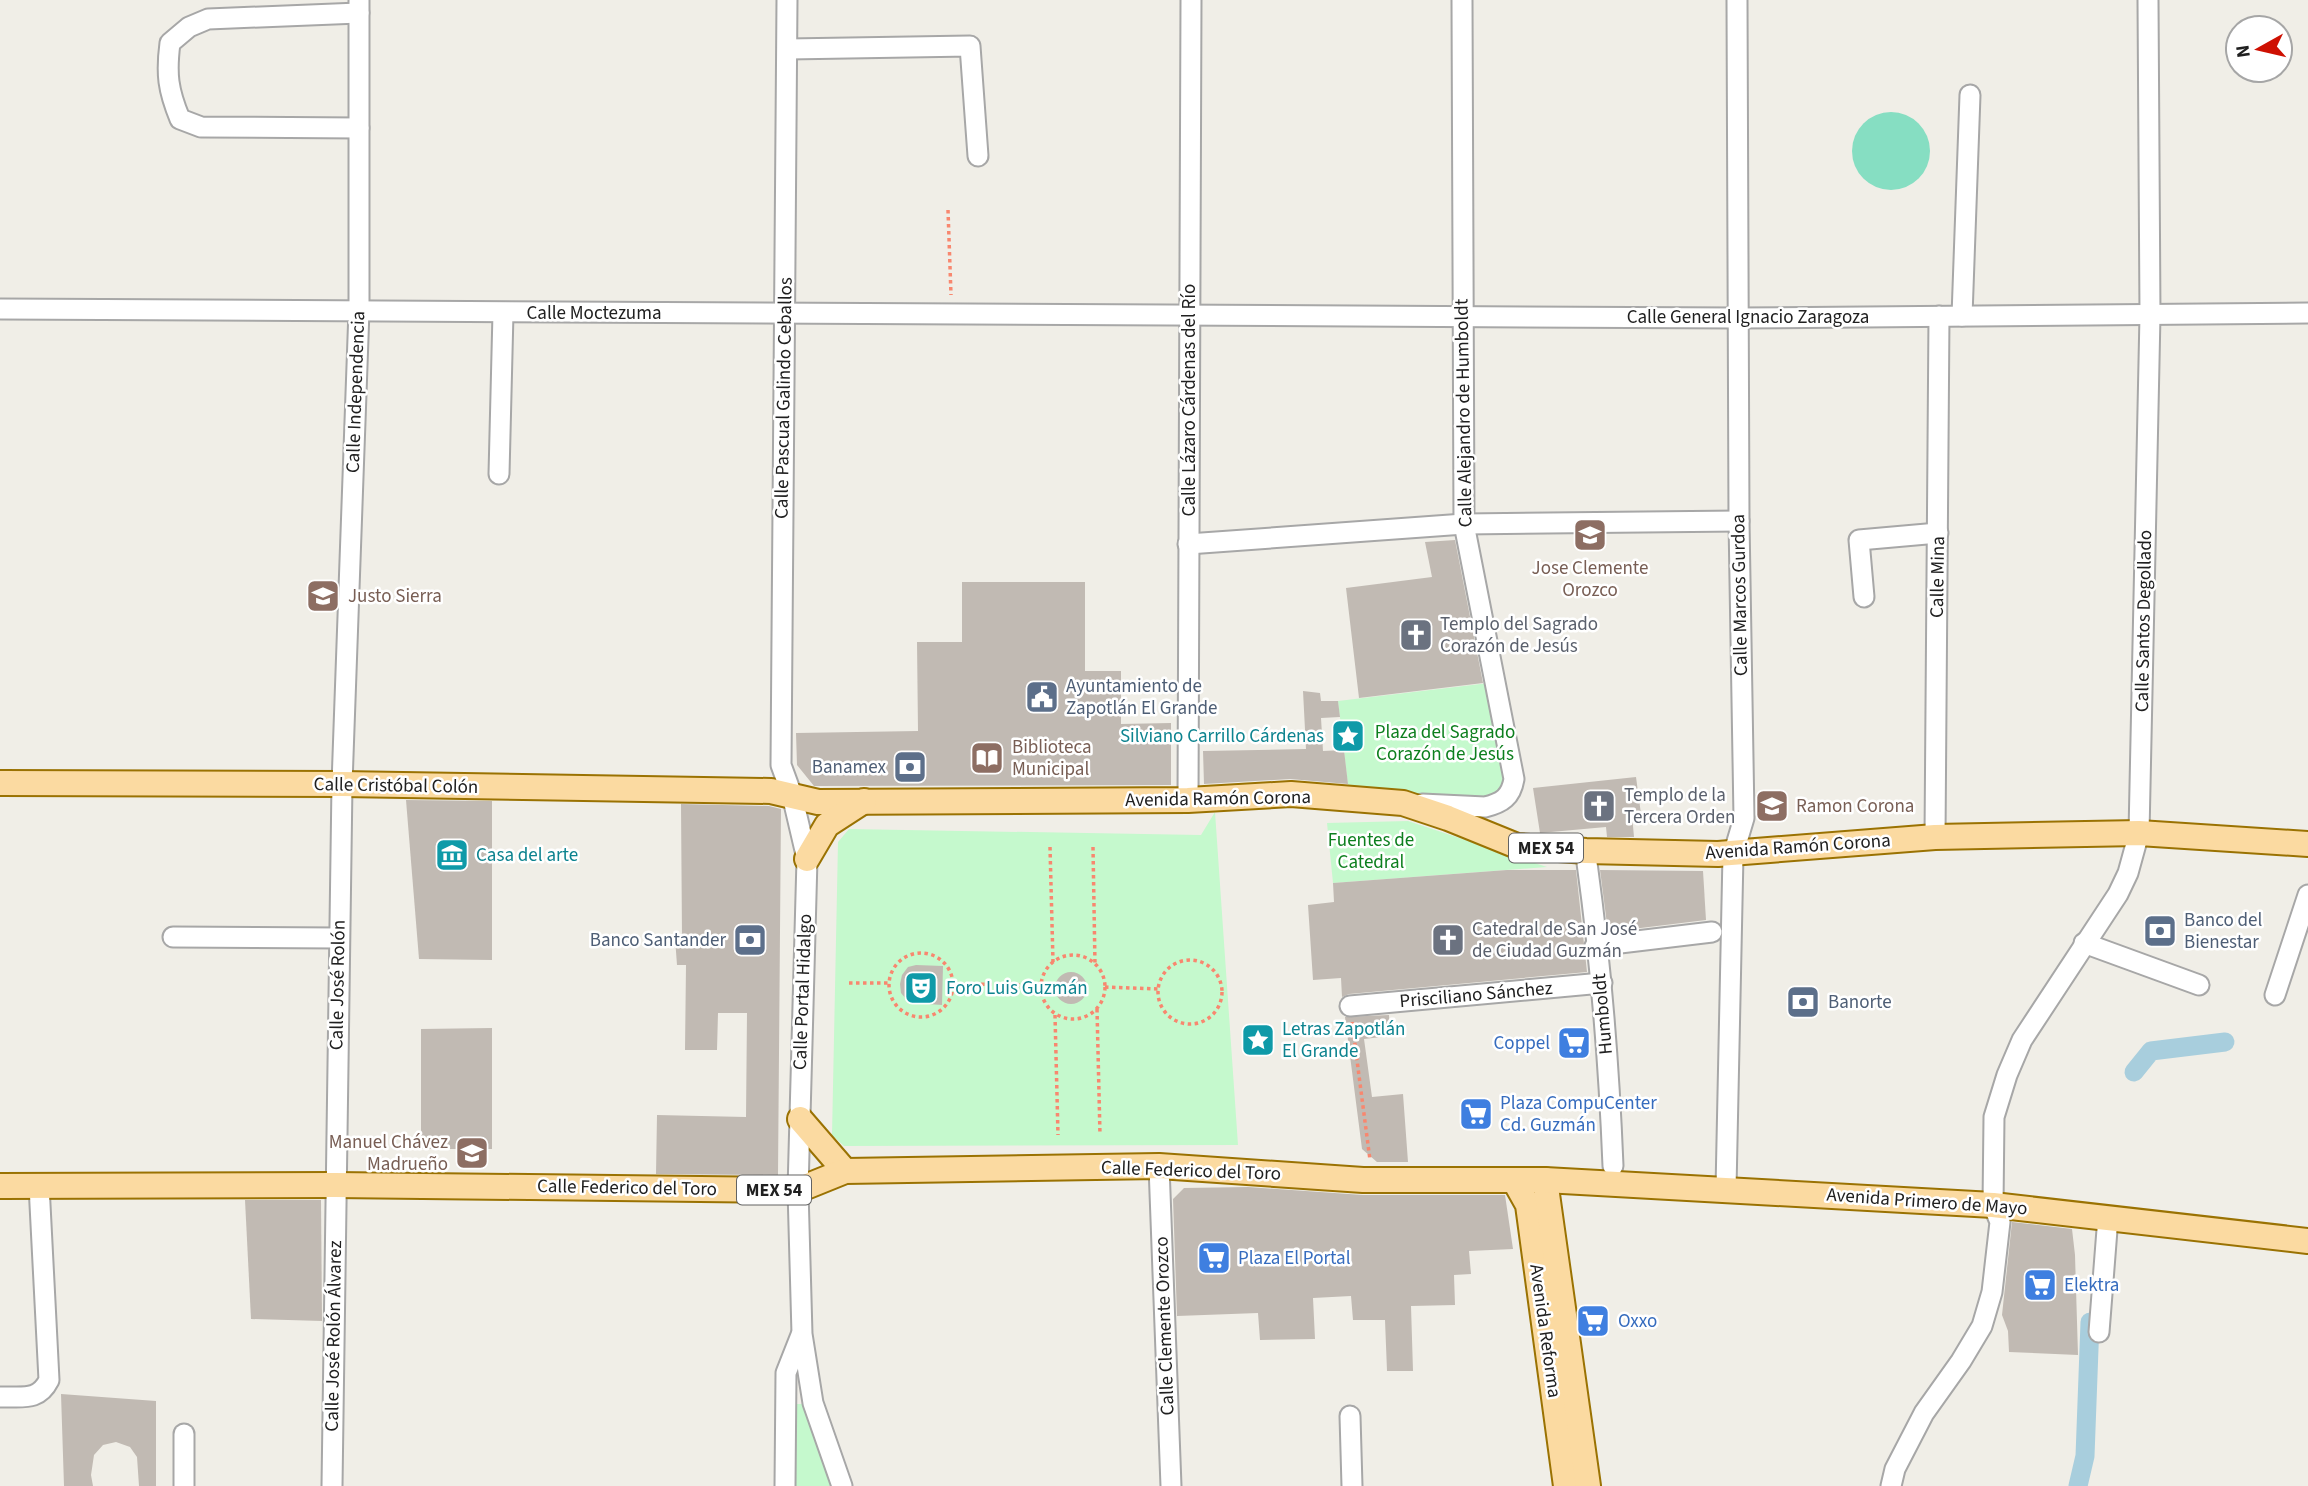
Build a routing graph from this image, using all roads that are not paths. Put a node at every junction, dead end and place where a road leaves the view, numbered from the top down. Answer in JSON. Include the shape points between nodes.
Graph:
{"nodes":[{"id":1,"x":787,"y":0,"type":"edge"},
{"id":2,"x":1192,"y":0,"type":"edge"},
{"id":3,"x":1462,"y":0,"type":"edge"},
{"id":4,"x":1737,"y":0,"type":"edge"},
{"id":5,"x":2148,"y":0,"type":"edge"},
{"id":6,"x":359,"y":7,"type":"edge"},
{"id":7,"x":788,"y":48,"type":"junction"},
{"id":8,"x":1970,"y":95,"type":"dead end"},
{"id":9,"x":359,"y":128,"type":"junction"},
{"id":10,"x":978,"y":156,"type":"dead end"},
{"id":11,"x":0,"y":309,"type":"edge"},
{"id":12,"x":359,"y":310,"type":"junction"},
{"id":13,"x":785,"y":312,"type":"junction"},
{"id":14,"x":503,"y":313,"type":"junction"},
{"id":15,"x":2308,"y":313,"type":"edge"},
{"id":16,"x":2150,"y":314,"type":"junction"},
{"id":17,"x":1189,"y":315,"type":"junction"},
{"id":18,"x":1939,"y":316,"type":"junction"},
{"id":19,"x":1962,"y":316,"type":"junction"},
{"id":20,"x":1462,"y":317,"type":"junction"},
{"id":21,"x":1738,"y":318,"type":"junction"},
{"id":22,"x":499,"y":474,"type":"dead end"},
{"id":23,"x":1739,"y":521,"type":"junction"},
{"id":24,"x":1464,"y":524,"type":"junction"},
{"id":25,"x":1938,"y":533,"type":"junction"},
{"id":26,"x":1188,"y":544,"type":"junction"},
{"id":27,"x":1864,"y":597,"type":"dead end"},
{"id":28,"x":0,"y":783,"type":"edge"},
{"id":29,"x":342,"y":784,"type":"junction"},
{"id":30,"x":792,"y":795,"type":"junction"},
{"id":31,"x":864,"y":800,"type":"junction"},
{"id":32,"x":1188,"y":800,"type":"junction"},
{"id":33,"x":1403,"y":803,"type":"junction"},
{"id":34,"x":2139,"y":833,"type":"junction"},
{"id":35,"x":1935,"y":837,"type":"junction"},
{"id":36,"x":2308,"y":844,"type":"edge"},
{"id":37,"x":1733,"y":855,"type":"junction"},
{"id":38,"x":807,"y":859,"type":"junction"},
{"id":39,"x":1587,"y":863,"type":"dead end"},
{"id":40,"x":2308,"y":895,"type":"edge"},
{"id":41,"x":1713,"y":932,"type":"dead end"},
{"id":42,"x":173,"y":937,"type":"dead end"},
{"id":43,"x":339,"y":938,"type":"junction"},
{"id":44,"x":2084,"y":943,"type":"junction"},
{"id":45,"x":1595,"y":946,"type":"junction"},
{"id":46,"x":1602,"y":983,"type":"junction"},
{"id":47,"x":2199,"y":985,"type":"dead end"},
{"id":48,"x":2275,"y":995,"type":"dead end"},
{"id":49,"x":1350,"y":1006,"type":"road end"},
{"id":50,"x":800,"y":1119,"type":"junction"},
{"id":51,"x":1159,"y":1166,"type":"junction"},
{"id":52,"x":1613,"y":1166,"type":"dead end"},
{"id":53,"x":845,"y":1171,"type":"junction"},
{"id":54,"x":1514,"y":1180,"type":"junction"},
{"id":55,"x":1545,"y":1180,"type":"junction"},
{"id":56,"x":0,"y":1185,"type":"edge"},
{"id":57,"x":40,"y":1185,"type":"junction"},
{"id":58,"x":335,"y":1185,"type":"junction"},
{"id":59,"x":1726,"y":1189,"type":"junction"},
{"id":60,"x":798,"y":1190,"type":"junction"},
{"id":61,"x":1993,"y":1205,"type":"junction"},
{"id":62,"x":2108,"y":1217,"type":"junction"},
{"id":63,"x":2308,"y":1241,"type":"edge"},
{"id":64,"x":2099,"y":1332,"type":"dead end"},
{"id":65,"x":802,"y":1334,"type":"junction"},
{"id":66,"x":0,"y":1396,"type":"edge"},
{"id":67,"x":1350,"y":1416,"type":"dead end"},
{"id":68,"x":184,"y":1434,"type":"dead end"},
{"id":69,"x":184,"y":1486,"type":"edge"},
{"id":70,"x":332,"y":1486,"type":"edge"},
{"id":71,"x":785,"y":1486,"type":"edge"},
{"id":72,"x":842,"y":1486,"type":"edge"},
{"id":73,"x":1171,"y":1486,"type":"edge"},
{"id":74,"x":1352,"y":1486,"type":"edge"},
{"id":75,"x":1566,"y":1486,"type":"edge"},
{"id":76,"x":1588,"y":1486,"type":"edge"},
{"id":77,"x":1891,"y":1486,"type":"edge"}],
"edges":[{"from":1,"to":7,"type":"street","name":"Calle Pascual Galindo Ceballos"},
{"from":2,"to":17,"type":"street","name":"Calle Lázaro Cárdenas del Río"},
{"from":3,"to":20,"type":"street","name":"Calle Alejandro de Humboldt"},
{"from":4,"to":21,"type":"street","name":"Calle Marcos Gurdoa"},
{"from":5,"to":16,"type":"street","name":"Calle Santos Degollado"},
{"from":6,"to":9,"type":"street","name":"Calle Independencia"},
{"from":6,"to":9,"type":"street","via":[[208,19],[170,43],[166,68],[169,94],[180,119],[201,127]]},
{"from":7,"to":10,"type":"street","via":[[970,46]]},
{"from":7,"to":13,"type":"street","name":"Calle Pascual Galindo Ceballos"},
{"from":8,"to":19,"type":"street"},
{"from":9,"to":12,"type":"street","name":"Calle Independencia"},
{"from":11,"to":12,"type":"street","name":"Calle Moctezuma"},
{"from":12,"to":14,"type":"street","name":"Calle Moctezuma"},
{"from":12,"to":29,"type":"street","name":"Calle Independencia"},
{"from":13,"to":14,"type":"street","name":"Calle Moctezuma"},
{"from":13,"to":17,"type":"street","name":"Calle Moctezuma"},
{"from":13,"to":30,"type":"street","name":"Calle Pascual Galindo Ceballos","via":[[781,765]]},
{"from":14,"to":22,"type":"street"},
{"from":15,"to":16,"type":"street","name":"Calle General Ignacio Zaragoza"},
{"from":16,"to":19,"type":"street","name":"Calle General Ignacio Zaragoza"},
{"from":16,"to":34,"type":"street","name":"Calle Santos Degollado"},
{"from":17,"to":20,"type":"street","name":"Calle General Ignacio Zaragoza"},
{"from":17,"to":26,"type":"street","name":"Calle Lázaro Cárdenas del Río"},
{"from":18,"to":19,"type":"street","name":"Calle General Ignacio Zaragoza"},
{"from":18,"to":21,"type":"street","name":"Calle General Ignacio Zaragoza"},
{"from":18,"to":25,"type":"street","name":"Calle Mina"},
{"from":20,"to":21,"type":"street","name":"Calle General Ignacio Zaragoza"},
{"from":20,"to":24,"type":"street","name":"Calle Alejandro de Humboldt"},
{"from":21,"to":23,"type":"street","name":"Calle Marcos Gurdoa"},
{"from":23,"to":24,"type":"street"},
{"from":23,"to":37,"type":"street","name":"Calle Marcos Gurdoa","via":[[1744,818]]},
{"from":24,"to":26,"type":"street"},
{"from":24,"to":33,"type":"street","name":"Calle Alejandro de Humboldt","via":[[1514,771],[1513,787],[1503,801],[1485,807]]},
{"from":25,"to":27,"type":"street","via":[[1859,540]]},
{"from":25,"to":35,"type":"street","name":"Calle Mina"},
{"from":26,"to":32,"type":"street","name":"Calle Lázaro Cárdenas del Río"},
{"from":28,"to":29,"type":"main road","name":"Calle Cristóbal Colón","number":"MEX 54"},
{"from":29,"to":30,"type":"main road","name":"Calle Cristóbal Colón","number":"MEX 54"},
{"from":29,"to":43,"type":"street","name":"Calle José Rolón"},
{"from":30,"to":31,"type":"main road","name":"Avenida Ramón Corona","number":"MEX 54","via":[[818,802]]},
{"from":30,"to":38,"type":"street","name":"Calle Portal Hidalgo"},
{"from":31,"to":32,"type":"main road","name":"Avenida Ramón Corona","number":"MEX 54"},
{"from":31,"to":38,"type":"main road","via":[[827,825]]},
{"from":32,"to":33,"type":"main road","name":"Avenida Ramón Corona","number":"MEX 54","via":[[1291,794]]},
{"from":33,"to":37,"type":"main road","name":"Avenida Ramón Corona","number":"MEX 54","via":[[1517,846]]},
{"from":34,"to":35,"type":"main road","name":"Avenida Ramón Corona","number":"MEX 54"},
{"from":34,"to":36,"type":"main road","name":"Avenida Ramón Corona","number":"MEX 54"},
{"from":34,"to":44,"type":"street","name":"Calle Santos Degollado","via":[[2118,894]]},
{"from":35,"to":37,"type":"main road","name":"Avenida Ramón Corona","number":"MEX 54"},
{"from":37,"to":59,"type":"street","name":"Calle Marcos Gurdoa"},
{"from":38,"to":50,"type":"street","name":"Calle Portal Hidalgo"},
{"from":39,"to":45,"type":"street","name":"Humboldt"},
{"from":40,"to":48,"type":"street"},
{"from":41,"to":45,"type":"street"},
{"from":42,"to":43,"type":"street"},
{"from":43,"to":58,"type":"street","name":"Calle José Rolón"},
{"from":44,"to":47,"type":"street"},
{"from":44,"to":61,"type":"street","name":"Calle Santos Degollado","via":[[2022,1040],[2007,1075],[1994,1117]]},
{"from":45,"to":46,"type":"street","name":"Humboldt"},
{"from":46,"to":49,"type":"street","name":"Prisciliano Sánchez"},
{"from":46,"to":52,"type":"street","name":"Humboldt"},
{"from":50,"to":53,"type":"main road"},
{"from":50,"to":60,"type":"street","name":"Calle Portal Hidalgo"},
{"from":51,"to":53,"type":"main road","name":"Calle Federico del Toro","number":"MEX 54"},
{"from":51,"to":54,"type":"main road","name":"Calle Federico del Toro","number":"MEX 54","via":[[1363,1180]]},
{"from":51,"to":73,"type":"street","name":"Calle Clemente Orozco"},
{"from":53,"to":60,"type":"main road","name":"Calle Federico del Toro","number":"MEX 54"},
{"from":54,"to":55,"type":"main road","name":"Calle Federico del Toro","number":"MEX 54"},
{"from":54,"to":75,"type":"main road","name":"Avenida Reforma","via":[[1528,1205]]},
{"from":55,"to":59,"type":"main road","name":"Avenida Primero de Mayo","number":"MEX 54"},
{"from":55,"to":76,"type":"main road","name":"Avenida Reforma"},
{"from":56,"to":57,"type":"main road","name":"Calle Federico del Toro","number":"MEX 54"},
{"from":57,"to":58,"type":"main road","name":"Calle Federico del Toro","number":"MEX 54"},
{"from":57,"to":66,"type":"street","via":[[50,1380],[44,1391],[34,1396]]},
{"from":58,"to":60,"type":"main road","name":"Calle Federico del Toro","number":"MEX 54"},
{"from":58,"to":70,"type":"street","name":"Calle José Rolón Álvarez"},
{"from":59,"to":61,"type":"main road","name":"Avenida Primero de Mayo","number":"MEX 54"},
{"from":60,"to":65,"type":"street","name":"Calle Portal Hidalgo"},
{"from":61,"to":62,"type":"main road","name":"Avenida Primero de Mayo","number":"MEX 54"},
{"from":61,"to":77,"type":"street","name":"Calle Santos Degollado","via":[[2000,1222],[1992,1292],[1982,1326],[1924,1413]]},
{"from":62,"to":63,"type":"main road","name":"Avenida Primero de Mayo","number":"MEX 54"},
{"from":62,"to":64,"type":"street"},
{"from":65,"to":71,"type":"street","via":[[786,1373]]},
{"from":65,"to":72,"type":"street","name":"Calle Portal Hidalgo","via":[[813,1403]]},
{"from":67,"to":74,"type":"street"},
{"from":68,"to":69,"type":"street"}]}
